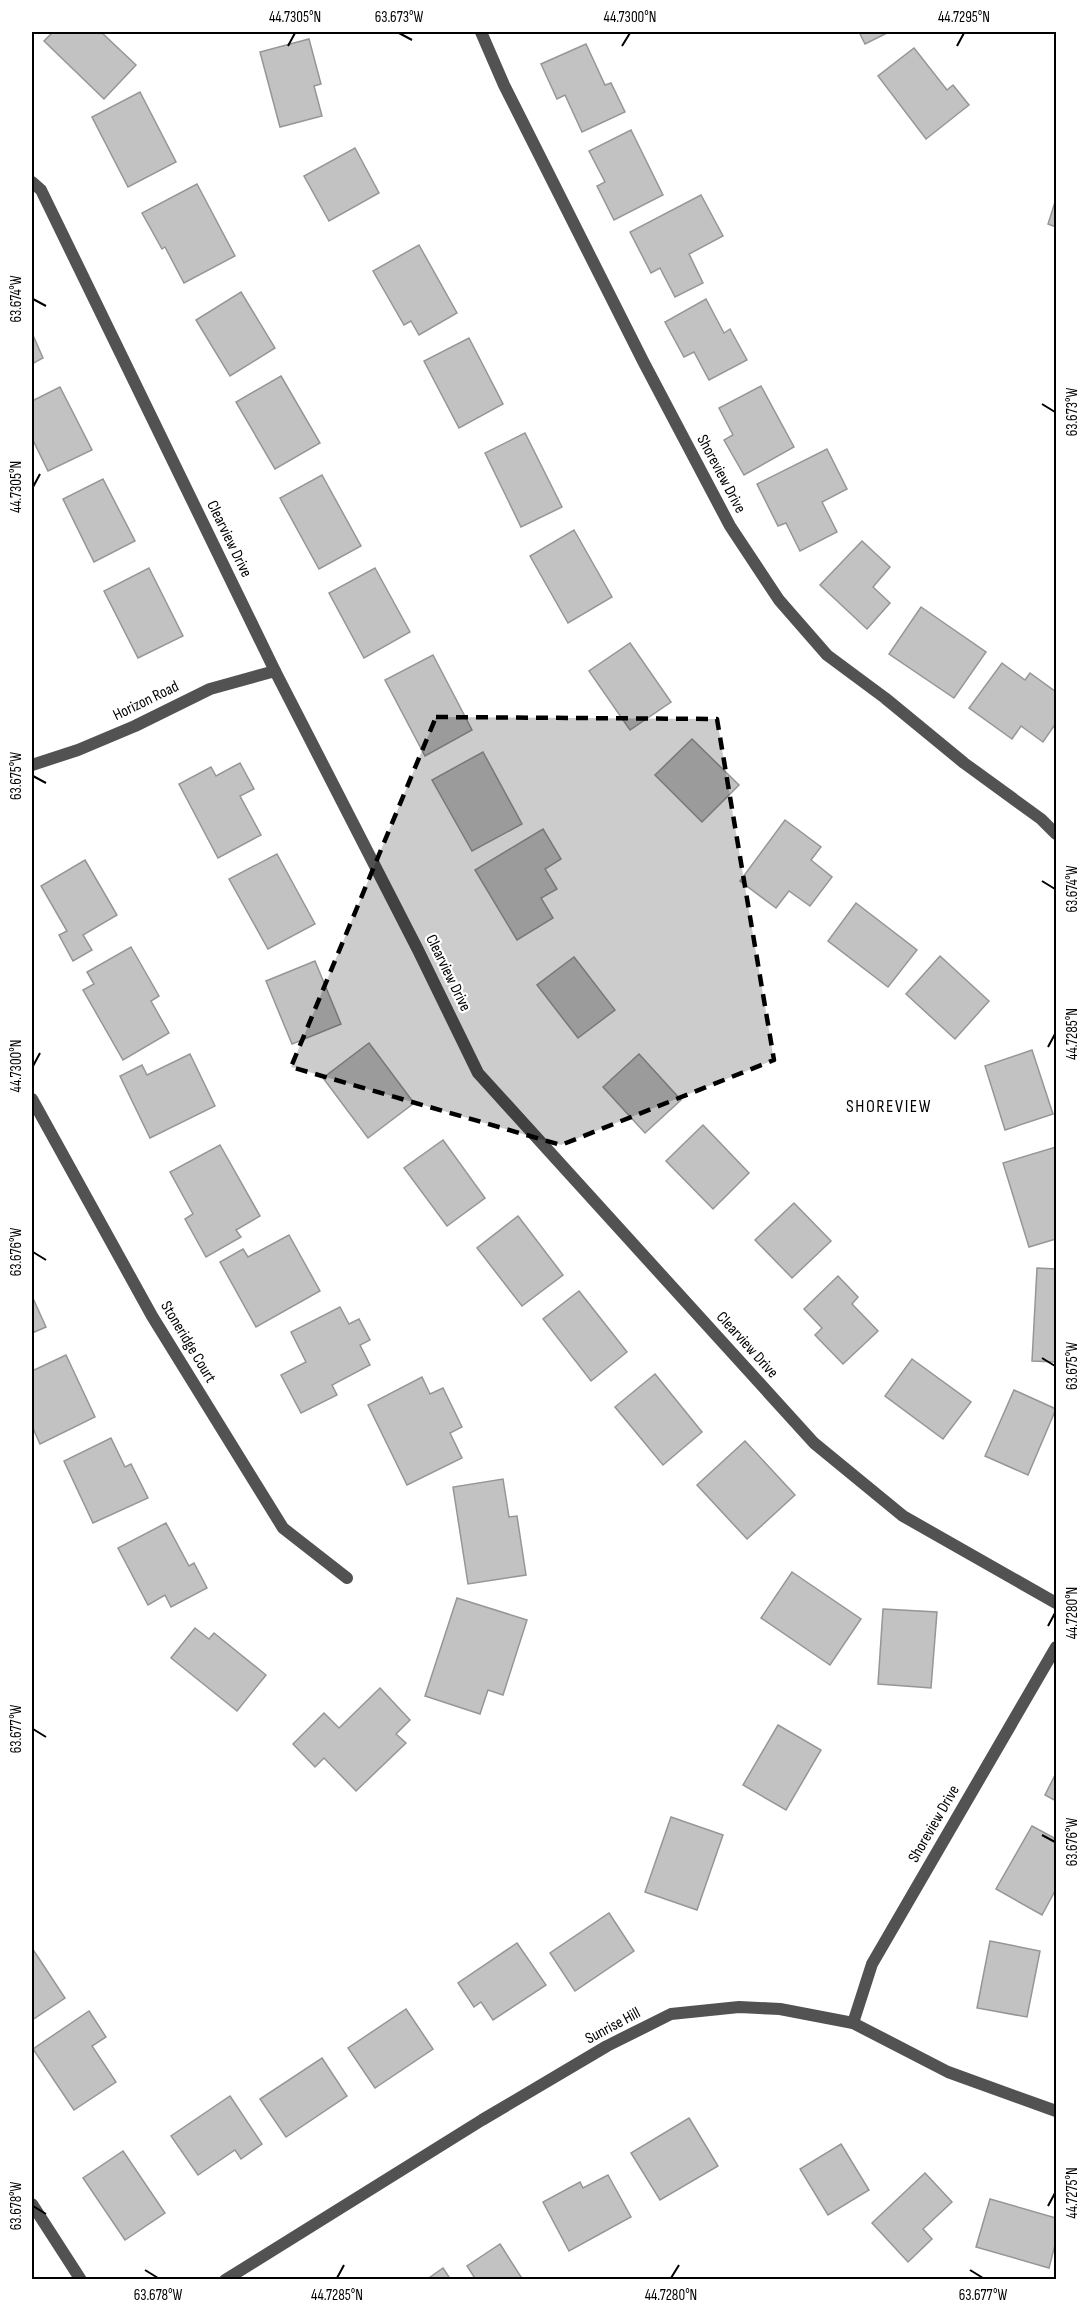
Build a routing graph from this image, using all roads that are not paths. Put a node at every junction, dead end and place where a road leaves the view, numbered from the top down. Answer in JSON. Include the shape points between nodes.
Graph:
{"nodes":[{"id":1,"x":481,"y":32,"type":"edge"},
{"id":2,"x":32,"y":182,"type":"edge"},
{"id":3,"x":275,"y":671,"type":"junction"},
{"id":4,"x":32,"y":765,"type":"edge"},
{"id":5,"x":1056,"y":834,"type":"edge"},
{"id":6,"x":32,"y":1099,"type":"edge"},
{"id":7,"x":347,"y":1578,"type":"dead end"},
{"id":8,"x":1056,"y":1603,"type":"edge"},
{"id":9,"x":1056,"y":1647,"type":"edge"},
{"id":10,"x":853,"y":2023,"type":"junction"},
{"id":11,"x":1056,"y":2111,"type":"edge"},
{"id":12,"x":32,"y":2204,"type":"edge"},
{"id":13,"x":81,"y":2280,"type":"edge"},
{"id":14,"x":225,"y":2280,"type":"edge"}],
"edges":[{"from":1,"to":5,"type":"street","name":"Shoreview Drive","via":[[643,361],[730,526],[779,600],[827,655]]},
{"from":2,"to":3,"type":"street","name":"Clearview Drive","via":[[41,190]]},
{"from":3,"to":4,"type":"street","name":"Horizon Road","via":[[210,689],[126,730]]},
{"from":3,"to":8,"type":"street","name":"Clearview Drive","via":[[478,1073],[814,1443],[903,1516]]},
{"from":6,"to":7,"type":"street","name":"Stoneridge Court","via":[[152,1316],[283,1528]]},
{"from":9,"to":10,"type":"street","name":"Shoreview Drive","via":[[872,1964]]},
{"from":10,"to":11,"type":"street","name":"Sunrise Hill","via":[[948,2072]]},
{"from":10,"to":14,"type":"street","name":"Sunrise Hill","via":[[739,2007],[671,2014],[607,2046],[482,2120]]},
{"from":12,"to":13,"type":"street"}]}
